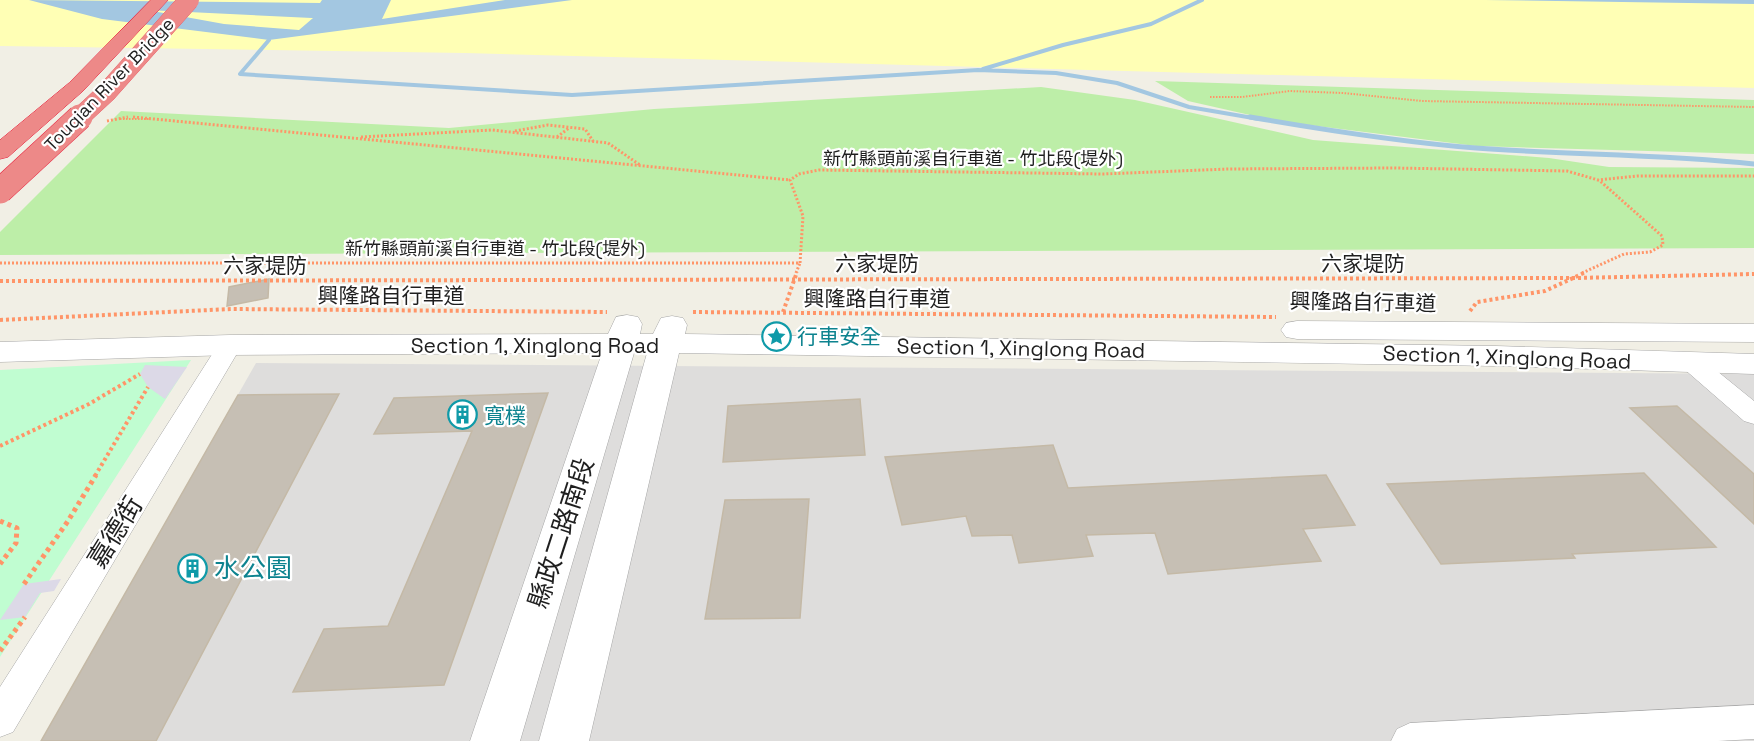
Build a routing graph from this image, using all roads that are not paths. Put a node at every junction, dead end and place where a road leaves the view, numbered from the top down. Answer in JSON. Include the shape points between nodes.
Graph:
{"nodes":[{"id":1,"x":160,"y":0,"type":"edge"},
{"id":2,"x":189,"y":0,"type":"edge"},
{"id":3,"x":0,"y":152,"type":"edge"},
{"id":4,"x":0,"y":191,"type":"edge"},
{"id":5,"x":620,"y":326,"type":"junction"},
{"id":6,"x":675,"y":327,"type":"junction"},
{"id":7,"x":0,"y":332,"type":"edge"},
{"id":8,"x":1754,"y":333,"type":"edge"},
{"id":9,"x":230,"y":345,"type":"junction"},
{"id":10,"x":0,"y":352,"type":"edge"},
{"id":11,"x":1692,"y":363,"type":"junction"},
{"id":12,"x":1754,"y":364,"type":"edge"},
{"id":13,"x":1754,"y":415,"type":"edge"},
{"id":14,"x":0,"y":720,"type":"edge"},
{"id":15,"x":1754,"y":722,"type":"edge"},
{"id":16,"x":495,"y":741,"type":"edge"},
{"id":17,"x":564,"y":741,"type":"edge"},
{"id":18,"x":1410,"y":741,"type":"edge"}],
"edges":[{"from":1,"to":3,"type":"highway","name":"Touqian River Bridge","via":[[76,87]]},
{"from":2,"to":4,"type":"highway","name":"Touqian River Bridge","bridge":true,"via":[[105,93]]},
{"from":5,"to":6,"type":"street","name":"Section 1, Xinglong Road"},
{"from":5,"to":7,"type":"street","name":"Section 1, Xinglong Road","via":[[494,322],[250,324]]},
{"from":5,"to":9,"type":"street","name":"Section 1, Xinglong Road"},
{"from":5,"to":16,"type":"street","name":"縣政二路南段"},
{"from":6,"to":8,"type":"street","name":"Section 1, Xinglong Road"},
{"from":6,"to":11,"type":"street","name":"Section 1, Xinglong Road","via":[[745,344],[1472,355]]},
{"from":6,"to":17,"type":"street"},
{"from":9,"to":10,"type":"street","name":"Section 1, Xinglong Road"},
{"from":9,"to":14,"type":"street","name":"嘉德街"},
{"from":11,"to":12,"type":"street","name":"Section 1, Xinglong Road"},
{"from":11,"to":13,"type":"street"},
{"from":15,"to":18,"type":"street"}]}
